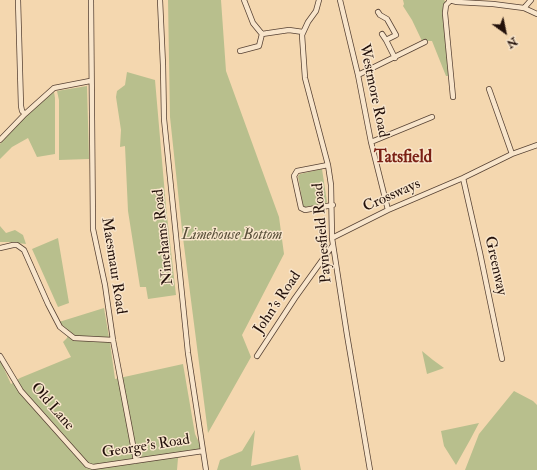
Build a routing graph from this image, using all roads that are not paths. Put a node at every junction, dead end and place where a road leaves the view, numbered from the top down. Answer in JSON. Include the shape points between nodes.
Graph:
{"nodes":[{"id":1,"x":18,"y":0,"type":"edge"},
{"id":2,"x":90,"y":0,"type":"edge"},
{"id":3,"x":160,"y":0,"type":"edge"},
{"id":4,"x":244,"y":0,"type":"edge"},
{"id":5,"x":319,"y":0,"type":"edge"},
{"id":6,"x":340,"y":0,"type":"edge"},
{"id":7,"x":449,"y":0,"type":"edge"},
{"id":8,"x":531,"y":0,"type":"edge"},
{"id":9,"x":524,"y":8,"type":"junction"},
{"id":10,"x":378,"y":12,"type":"dead end"},
{"id":11,"x":537,"y":14,"type":"edge"},
{"id":12,"x":303,"y":32,"type":"junction"},
{"id":13,"x":262,"y":34,"type":"junction"},
{"id":14,"x":382,"y":34,"type":"dead end"},
{"id":15,"x":386,"y":40,"type":"junction"},
{"id":16,"x":425,"y":42,"type":"dead end"},
{"id":17,"x":240,"y":51,"type":"dead end"},
{"id":18,"x":395,"y":58,"type":"junction"},
{"id":19,"x":358,"y":75,"type":"junction"},
{"id":20,"x":90,"y":81,"type":"junction"},
{"id":21,"x":489,"y":89,"type":"dead end"},
{"id":22,"x":452,"y":97,"type":"dead end"},
{"id":23,"x":25,"y":114,"type":"junction"},
{"id":24,"x":432,"y":116,"type":"dead end"},
{"id":25,"x":0,"y":140,"type":"edge"},
{"id":26,"x":371,"y":142,"type":"junction"},
{"id":27,"x":537,"y":144,"type":"edge"},
{"id":28,"x":512,"y":154,"type":"junction"},
{"id":29,"x":328,"y":165,"type":"junction"},
{"id":30,"x":462,"y":178,"type":"junction"},
{"id":31,"x":333,"y":205,"type":"junction"},
{"id":32,"x":388,"y":210,"type":"junction"},
{"id":33,"x":332,"y":238,"type":"junction"},
{"id":34,"x":334,"y":245,"type":"junction"},
{"id":35,"x":0,"y":248,"type":"edge"},
{"id":36,"x":113,"y":340,"type":"junction"},
{"id":37,"x":0,"y":356,"type":"edge"},
{"id":38,"x":257,"y":356,"type":"dead end"},
{"id":39,"x":502,"y":359,"type":"dead end"},
{"id":40,"x":203,"y":451,"type":"junction"},
{"id":41,"x":136,"y":461,"type":"junction"},
{"id":42,"x":93,"y":468,"type":"joint"},
{"id":43,"x":206,"y":470,"type":"edge"},
{"id":44,"x":370,"y":470,"type":"edge"}],
"edges":[{"from":1,"to":23,"type":"street","via":[[21,106]]},
{"from":2,"to":20,"type":"street","name":"Maesmaur Road"},
{"from":3,"to":40,"type":"street","name":"Ninehams Road","via":[[164,119],[188,353]]},
{"from":4,"to":13,"type":"street","via":[[253,23]]},
{"from":5,"to":12,"type":"street","via":[[316,11]]},
{"from":6,"to":19,"type":"street","name":"Westmore Road"},
{"from":7,"to":9,"type":"street"},
{"from":7,"to":22,"type":"street","via":[[445,13]]},
{"from":8,"to":9,"type":"street"},
{"from":9,"to":11,"type":"street"},
{"from":10,"to":15,"type":"street","via":[[387,19],[396,35]]},
{"from":12,"to":13,"type":"street","via":[[289,30]]},
{"from":12,"to":29,"type":"street","name":"Paynesfield Road","via":[[305,78]]},
{"from":13,"to":17,"type":"street","via":[[259,46]]},
{"from":14,"to":15,"type":"street"},
{"from":15,"to":18,"type":"street"},
{"from":16,"to":18,"type":"street"},
{"from":18,"to":19,"type":"street"},
{"from":19,"to":26,"type":"street","name":"Westmore Road"},
{"from":20,"to":23,"type":"street","via":[[54,88]]},
{"from":20,"to":36,"type":"street","name":"Maesmaur Road","via":[[92,229],[105,285]]},
{"from":21,"to":28,"type":"street"},
{"from":23,"to":25,"type":"street"},
{"from":24,"to":26,"type":"street"},
{"from":26,"to":32,"type":"street","name":"Westmore Road"},
{"from":27,"to":28,"type":"street","name":"Crossways"},
{"from":28,"to":30,"type":"street","name":"Crossways"},
{"from":29,"to":31,"type":"street","name":"Paynesfield Road"},
{"from":29,"to":31,"type":"street","via":[[297,171],[294,176],[301,208],[305,210]]},
{"from":30,"to":32,"type":"street","name":"Crossways"},
{"from":30,"to":39,"type":"street","name":"Greenway"},
{"from":31,"to":33,"type":"street","name":"Paynesfield Road"},
{"from":32,"to":33,"type":"street","name":"Crossways"},
{"from":33,"to":34,"type":"street","name":"Paynesfield Road"},
{"from":34,"to":38,"type":"street","name":"John's Road"},
{"from":34,"to":44,"type":"street","name":"Paynesfield Road"},
{"from":35,"to":36,"type":"street","via":[[17,245],[24,250],[60,327],[74,338]]},
{"from":36,"to":41,"type":"street","name":"Maesmaur Road"},
{"from":37,"to":42,"type":"street","name":"Old Lane","via":[[21,390]]},
{"from":40,"to":41,"type":"street","name":"George's Road"},
{"from":40,"to":43,"type":"street","name":"Ninehams Road"},
{"from":41,"to":42,"type":"street","name":"George's Road"}]}
